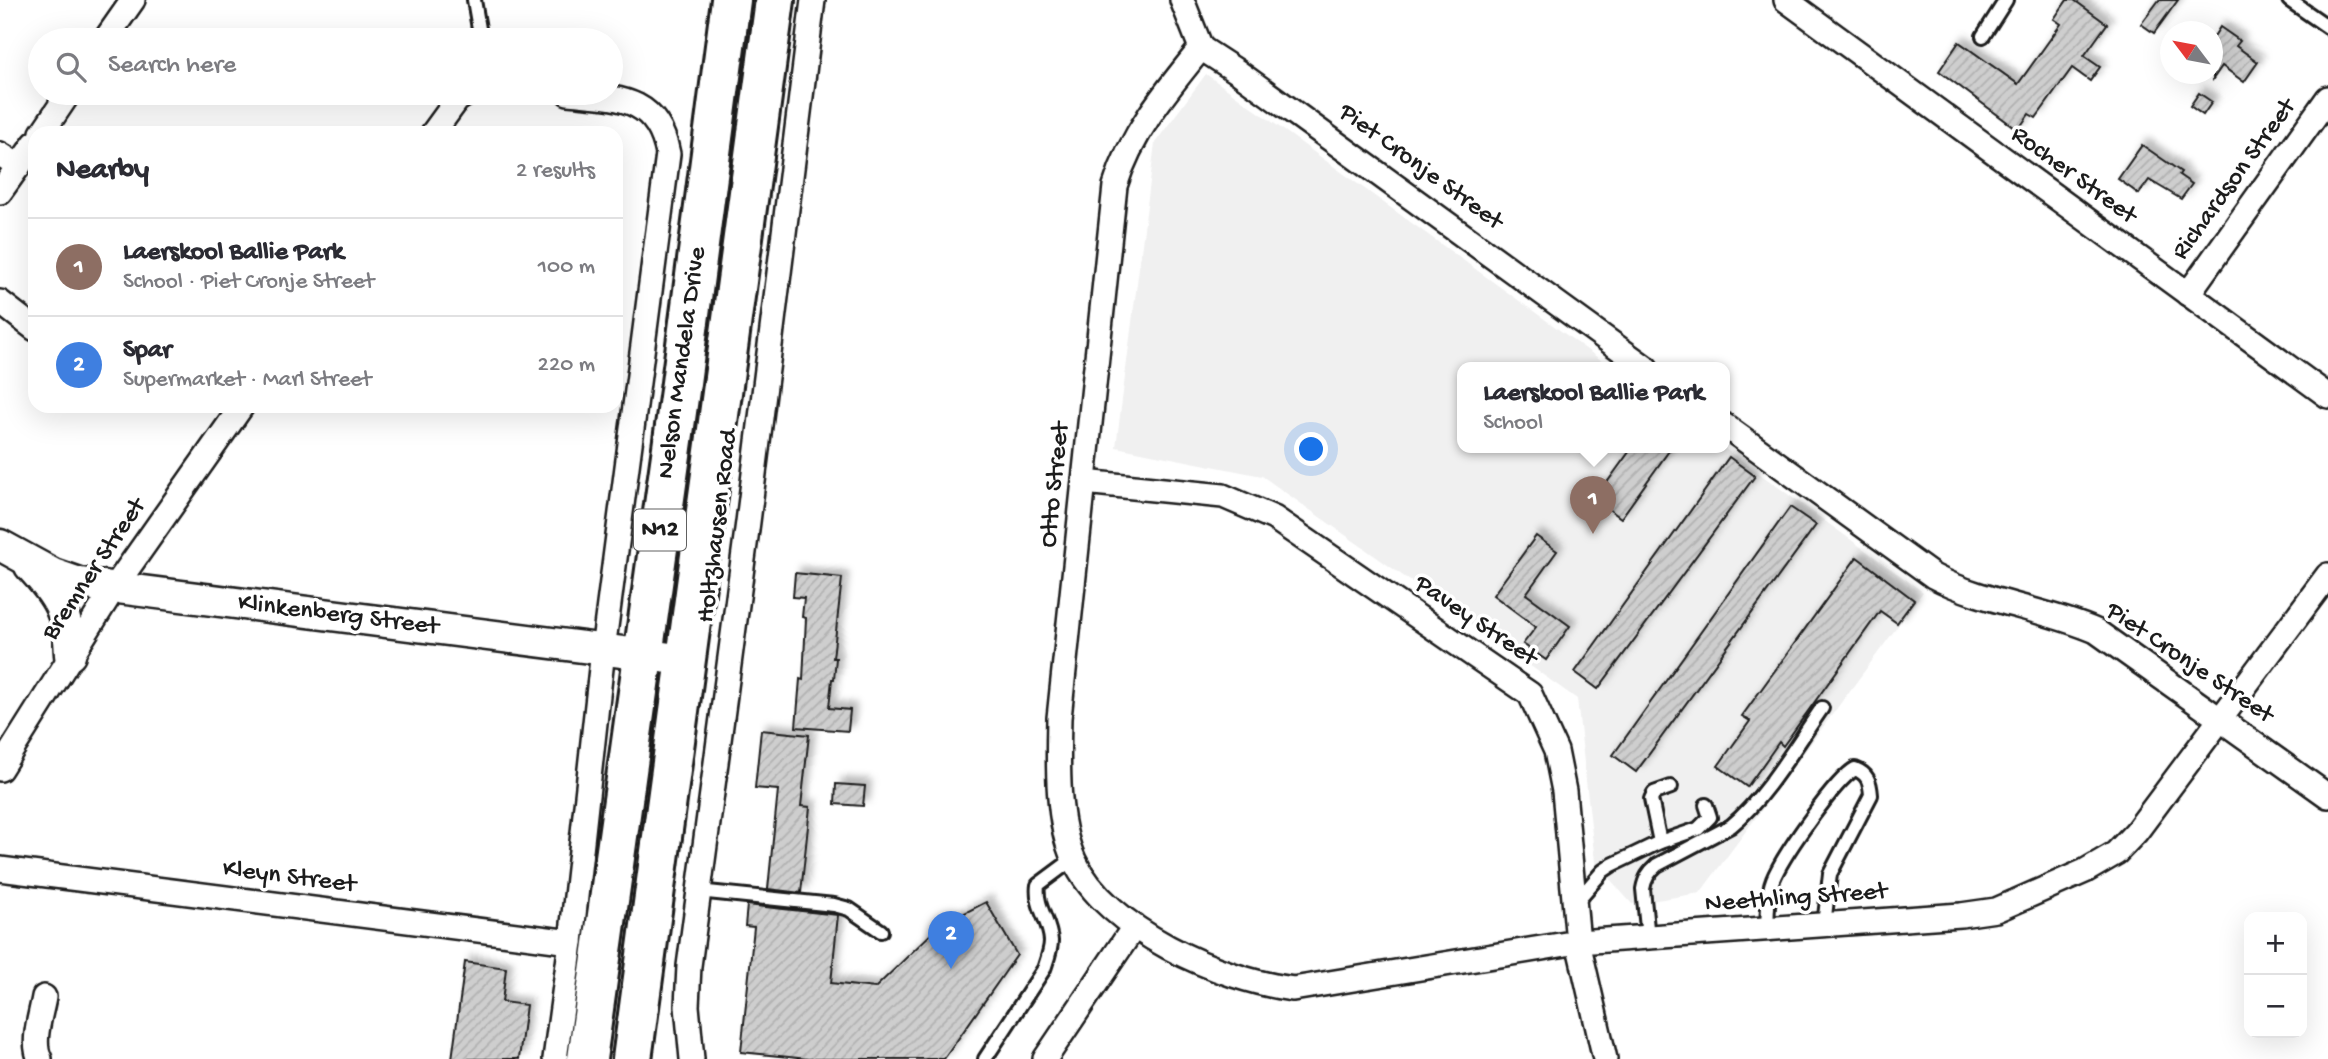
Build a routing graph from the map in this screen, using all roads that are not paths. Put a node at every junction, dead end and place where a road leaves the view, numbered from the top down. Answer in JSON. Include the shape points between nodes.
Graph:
{"nodes":[{"id":1,"x":133,"y":0,"type":"edge"},
{"id":2,"x":474,"y":0,"type":"edge"},
{"id":3,"x":731,"y":0,"type":"edge"},
{"id":4,"x":775,"y":0,"type":"edge"},
{"id":5,"x":813,"y":0,"type":"edge"},
{"id":6,"x":1182,"y":0,"type":"edge"},
{"id":7,"x":1786,"y":0,"type":"edge"},
{"id":8,"x":2006,"y":0,"type":"edge"},
{"id":9,"x":2289,"y":0,"type":"edge"},
{"id":10,"x":2328,"y":27,"type":"edge"},
{"id":11,"x":113,"y":28,"type":"edge"},
{"id":12,"x":479,"y":28,"type":"edge"},
{"id":13,"x":1983,"y":36,"type":"dead end"},
{"id":14,"x":1201,"y":48,"type":"junction"},
{"id":15,"x":2328,"y":98,"type":"edge"},
{"id":16,"x":623,"y":99,"type":"edge"},
{"id":17,"x":61,"y":105,"type":"edge"},
{"id":18,"x":453,"y":105,"type":"edge"},
{"id":19,"x":47,"y":126,"type":"edge"},
{"id":20,"x":438,"y":126,"type":"edge"},
{"id":21,"x":28,"y":148,"type":"edge"},
{"id":22,"x":10,"y":160,"type":"edge"},
{"id":23,"x":0,"y":192,"type":"edge"},
{"id":24,"x":2188,"y":294,"type":"junction"},
{"id":25,"x":0,"y":302,"type":"edge"},
{"id":26,"x":28,"y":324,"type":"edge"},
{"id":27,"x":1638,"y":362,"type":"edge"},
{"id":28,"x":2328,"y":396,"type":"edge"},
{"id":29,"x":237,"y":413,"type":"edge"},
{"id":30,"x":1730,"y":429,"type":"edge"},
{"id":31,"x":1084,"y":482,"type":"junction"},
{"id":32,"x":0,"y":545,"type":"edge"},
{"id":33,"x":25,"y":560,"type":"junction"},
{"id":34,"x":2328,"y":575,"type":"edge"},
{"id":35,"x":114,"y":588,"type":"junction"},
{"id":36,"x":603,"y":650,"type":"junction"},
{"id":37,"x":642,"y":653,"type":"junction"},
{"id":38,"x":70,"y":655,"type":"junction"},
{"id":39,"x":685,"y":660,"type":"junction"},
{"id":40,"x":1822,"y":708,"type":"dead end"},
{"id":41,"x":2220,"y":717,"type":"junction"},
{"id":42,"x":0,"y":769,"type":"edge"},
{"id":43,"x":1671,"y":787,"type":"dead end"},
{"id":44,"x":2328,"y":796,"type":"edge"},
{"id":45,"x":1706,"y":805,"type":"dead end"},
{"id":46,"x":1660,"y":842,"type":"junction"},
{"id":47,"x":1073,"y":859,"type":"junction"},
{"id":48,"x":0,"y":869,"type":"edge"},
{"id":49,"x":698,"y":891,"type":"junction"},
{"id":50,"x":1575,"y":903,"type":"junction"},
{"id":51,"x":1824,"y":925,"type":"junction"},
{"id":52,"x":1135,"y":926,"type":"junction"},
{"id":53,"x":1768,"y":929,"type":"junction"},
{"id":54,"x":880,"y":931,"type":"dead end"},
{"id":55,"x":1648,"y":938,"type":"junction"},
{"id":56,"x":571,"y":942,"type":"junction"},
{"id":57,"x":1578,"y":942,"type":"junction"},
{"id":58,"x":44,"y":997,"type":"dead end"},
{"id":59,"x":40,"y":1059,"type":"edge"},
{"id":60,"x":555,"y":1059,"type":"edge"},
{"id":61,"x":587,"y":1059,"type":"edge"},
{"id":62,"x":632,"y":1059,"type":"edge"},
{"id":63,"x":692,"y":1059,"type":"edge"},
{"id":64,"x":985,"y":1059,"type":"edge"},
{"id":65,"x":1045,"y":1059,"type":"edge"},
{"id":66,"x":1605,"y":1059,"type":"edge"}],
"edges":[{"from":1,"to":11,"type":"street"},
{"from":2,"to":12,"type":"lane"},
{"from":3,"to":37,"type":"highway","name":"Nelson Mandela Drive","number":"N12"},
{"from":4,"to":39,"type":"highway","name":"Nelson Mandela Drive","number":"N12"},
{"from":5,"to":49,"type":"street","name":"Holtzhausen Road"},
{"from":6,"to":14,"type":"street"},
{"from":7,"to":24,"type":"street","name":"Rocher Street"},
{"from":8,"to":13,"type":"lane"},
{"from":9,"to":10,"type":"lane"},
{"from":14,"to":27,"type":"street","name":"Piet Cronje Street"},
{"from":14,"to":31,"type":"street","name":"Otto Street","via":[[1140,128],[1115,186]]},
{"from":15,"to":24,"type":"street","name":"Richardson Street"},
{"from":16,"to":36,"type":"street","via":[[648,111],[665,139],[668,154]]},
{"from":17,"to":19,"type":"street"},
{"from":18,"to":20,"type":"street"},
{"from":21,"to":22,"type":"street"},
{"from":22,"to":23,"type":"street"},
{"from":24,"to":28,"type":"street","name":"Rocher Street"},
{"from":25,"to":26,"type":"street"},
{"from":29,"to":35,"type":"street","name":"Bremner Street"},
{"from":30,"to":41,"type":"street","name":"Piet Cronje Street","via":[[1933,576],[2096,631]]},
{"from":31,"to":47,"type":"street","name":"Otto Street","via":[[1059,718],[1057,780]]},
{"from":31,"to":50,"type":"street","name":"Pavey Street","via":[[1223,496],[1251,506],[1530,694],[1556,751]]},
{"from":32,"to":33,"type":"street","name":"Klinkenberg Street"},
{"from":33,"to":35,"type":"street","name":"Klinkenberg Street","via":[[79,583]]},
{"from":33,"to":38,"type":"street","via":[[62,606]]},
{"from":34,"to":41,"type":"street","name":"Neethling Street"},
{"from":35,"to":36,"type":"street","name":"Klinkenberg Street"},
{"from":35,"to":38,"type":"street","name":"Bremner Street"},
{"from":36,"to":37,"type":"street","name":"Klinkenberg Street"},
{"from":36,"to":56,"type":"street"},
{"from":37,"to":39,"type":"street","name":"Klinkenberg Street"},
{"from":37,"to":61,"type":"highway","name":"Nelson Mandela Drive","number":"N12"},
{"from":38,"to":42,"type":"street","name":"Bremner Street"},
{"from":39,"to":62,"type":"highway","name":"Nelson Mandela Drive","number":"N12"},
{"from":40,"to":55,"type":"lane","via":[[1739,820],[1650,872],[1643,889]]},
{"from":41,"to":44,"type":"street","name":"Piet Cronje Street"},
{"from":41,"to":51,"type":"street","name":"Neethling Street","via":[[2136,832],[2116,853],[2085,871],[1996,910]]},
{"from":43,"to":46,"type":"lane","via":[[1654,793],[1651,799]]},
{"from":45,"to":46,"type":"lane","via":[[1710,817],[1698,829]]},
{"from":46,"to":50,"type":"lane","via":[[1603,871]]},
{"from":47,"to":52,"type":"street","name":"Otto Street","via":[[1093,889]]},
{"from":47,"to":64,"type":"lane","via":[[1038,885],[1036,897],[1051,939],[1049,953]]},
{"from":48,"to":56,"type":"street","name":"Kleyn Street"},
{"from":49,"to":54,"type":"lane","via":[[834,905],[849,909]]},
{"from":49,"to":63,"type":"street","name":"Holtzhausen Road","via":[[687,1006]]},
{"from":50,"to":57,"type":"street","name":"Pavey Street"},
{"from":51,"to":53,"type":"street","name":"Neethling Street"},
{"from":51,"to":53,"type":"lane","via":[[1830,874],[1871,795],[1864,773],[1855,769],[1818,809],[1775,875]]},
{"from":52,"to":57,"type":"street","name":"Neethling Street","via":[[1187,957],[1222,971],[1293,989]]},
{"from":52,"to":65,"type":"street"},
{"from":53,"to":55,"type":"street","name":"Neethling Street"},
{"from":55,"to":57,"type":"street","name":"Neethling Street"},
{"from":56,"to":60,"type":"street"},
{"from":57,"to":66,"type":"street","name":"Pavey Street"},
{"from":58,"to":59,"type":"street","via":[[37,1034]]}]}
